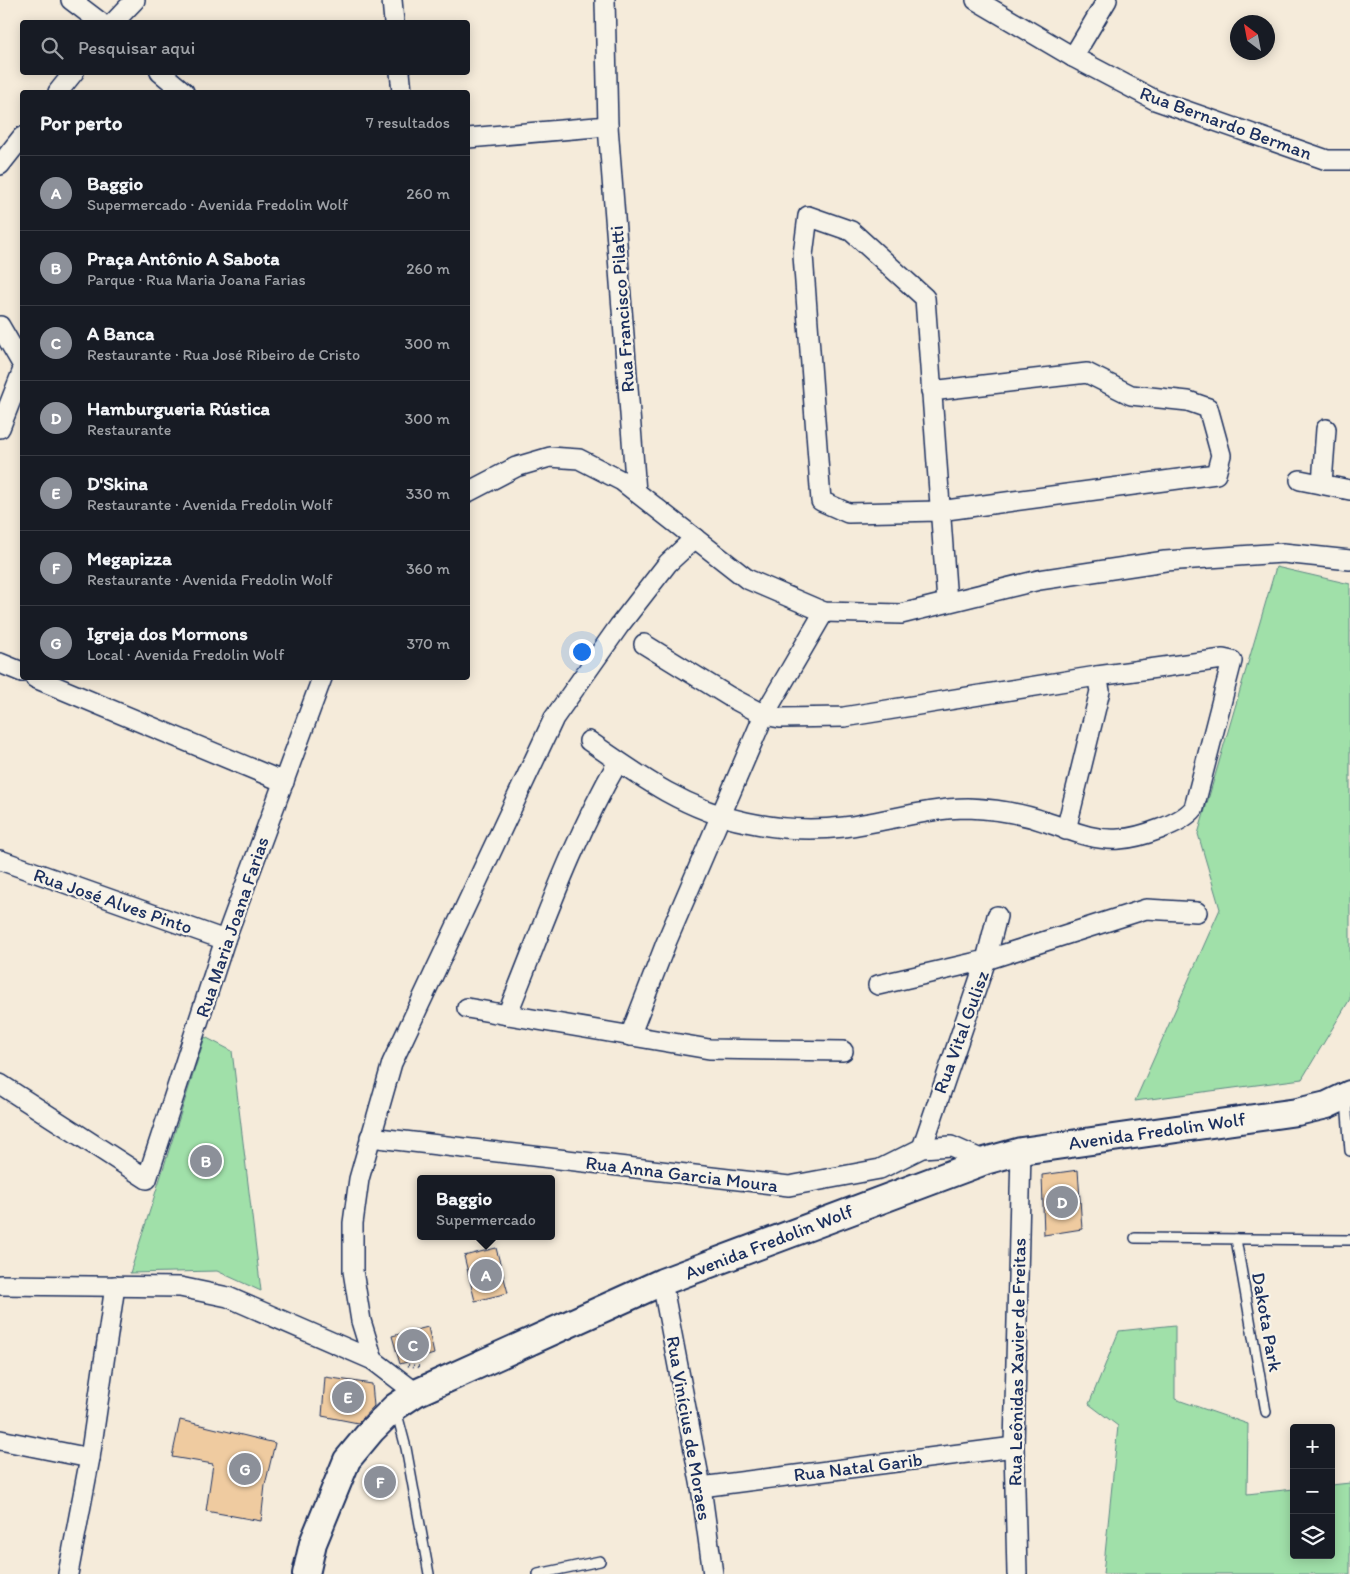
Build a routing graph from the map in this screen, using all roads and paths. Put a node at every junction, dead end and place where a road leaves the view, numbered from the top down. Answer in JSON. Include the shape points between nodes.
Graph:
{"nodes":[{"id":1,"x":71,"y":0,"type":"edge"},
{"id":2,"x":135,"y":0,"type":"edge"},
{"id":3,"x":392,"y":0,"type":"edge"},
{"id":4,"x":606,"y":0,"type":"edge"},
{"id":5,"x":976,"y":0,"type":"edge"},
{"id":6,"x":1107,"y":0,"type":"edge"},
{"id":7,"x":97,"y":20,"type":"edge"},
{"id":8,"x":116,"y":20,"type":"edge"},
{"id":9,"x":394,"y":20,"type":"edge"},
{"id":10,"x":1073,"y":57,"type":"junction"},
{"id":11,"x":72,"y":75,"type":"edge"},
{"id":12,"x":164,"y":75,"type":"edge"},
{"id":13,"x":400,"y":75,"type":"edge"},
{"id":14,"x":60,"y":90,"type":"edge"},
{"id":15,"x":182,"y":90,"type":"edge"},
{"id":16,"x":402,"y":90,"type":"edge"},
{"id":17,"x":608,"y":126,"type":"junction"},
{"id":18,"x":470,"y":138,"type":"edge"},
{"id":19,"x":20,"y":140,"type":"edge"},
{"id":20,"x":1350,"y":160,"type":"edge"},
{"id":21,"x":0,"y":166,"type":"edge"},
{"id":22,"x":0,"y":326,"type":"edge"},
{"id":23,"x":20,"y":361,"type":"edge"},
{"id":24,"x":20,"y":377,"type":"edge"},
{"id":25,"x":931,"y":391,"type":"junction"},
{"id":26,"x":0,"y":428,"type":"edge"},
{"id":27,"x":1326,"y":429,"type":"dead end"},
{"id":28,"x":1300,"y":480,"type":"dead end"},
{"id":29,"x":1322,"y":483,"type":"junction"},
{"id":30,"x":1350,"y":490,"type":"edge"},
{"id":31,"x":470,"y":491,"type":"edge"},
{"id":32,"x":636,"y":492,"type":"junction"},
{"id":33,"x":939,"y":510,"type":"junction"},
{"id":34,"x":695,"y":538,"type":"junction"},
{"id":35,"x":1350,"y":560,"type":"edge"},
{"id":36,"x":947,"y":602,"type":"junction"},
{"id":37,"x":824,"y":612,"type":"junction"},
{"id":38,"x":644,"y":644,"type":"dead end"},
{"id":39,"x":0,"y":663,"type":"edge"},
{"id":40,"x":20,"y":671,"type":"edge"},
{"id":41,"x":1097,"y":676,"type":"junction"},
{"id":42,"x":40,"y":680,"type":"edge"},
{"id":43,"x":321,"y":680,"type":"edge"},
{"id":44,"x":764,"y":715,"type":"junction"},
{"id":45,"x":589,"y":741,"type":"dead end"},
{"id":46,"x":618,"y":762,"type":"junction"},
{"id":47,"x":284,"y":782,"type":"junction"},
{"id":48,"x":722,"y":816,"type":"junction"},
{"id":49,"x":1066,"y":830,"type":"junction"},
{"id":50,"x":0,"y":860,"type":"edge"},
{"id":51,"x":1197,"y":912,"type":"dead end"},
{"id":52,"x":997,"y":916,"type":"dead end"},
{"id":53,"x":226,"y":940,"type":"junction"},
{"id":54,"x":986,"y":960,"type":"junction"},
{"id":55,"x":878,"y":984,"type":"dead end"},
{"id":56,"x":467,"y":1008,"type":"dead end"},
{"id":57,"x":507,"y":1015,"type":"junction"},
{"id":58,"x":630,"y":1036,"type":"junction"},
{"id":59,"x":843,"y":1051,"type":"dead end"},
{"id":60,"x":0,"y":1084,"type":"edge"},
{"id":61,"x":1348,"y":1095,"type":"edge"},
{"id":62,"x":370,"y":1137,"type":"junction"},
{"id":63,"x":922,"y":1148,"type":"junction"},
{"id":64,"x":1021,"y":1150,"type":"junction"},
{"id":65,"x":1350,"y":1151,"type":"edge"},
{"id":66,"x":985,"y":1161,"type":"junction"},
{"id":67,"x":1135,"y":1238,"type":"dead end"},
{"id":68,"x":1236,"y":1239,"type":"junction"},
{"id":69,"x":1350,"y":1240,"type":"edge"},
{"id":70,"x":662,"y":1282,"type":"junction"},
{"id":71,"x":0,"y":1285,"type":"edge"},
{"id":72,"x":116,"y":1286,"type":"junction"},
{"id":73,"x":373,"y":1360,"type":"junction"},
{"id":74,"x":428,"y":1367,"type":"dead end"},
{"id":75,"x":395,"y":1375,"type":"junction"},
{"id":76,"x":416,"y":1393,"type":"junction"},
{"id":77,"x":395,"y":1407,"type":"junction"},
{"id":78,"x":1266,"y":1412,"type":"dead end"},
{"id":79,"x":0,"y":1440,"type":"edge"},
{"id":80,"x":1014,"y":1448,"type":"junction"},
{"id":81,"x":90,"y":1458,"type":"junction"},
{"id":82,"x":701,"y":1487,"type":"junction"},
{"id":83,"x":600,"y":1562,"type":"dead end"},
{"id":84,"x":68,"y":1574,"type":"edge"},
{"id":85,"x":306,"y":1574,"type":"edge"},
{"id":86,"x":429,"y":1574,"type":"edge"},
{"id":87,"x":538,"y":1574,"type":"edge"},
{"id":88,"x":713,"y":1574,"type":"edge"},
{"id":89,"x":1017,"y":1574,"type":"edge"}],
"edges":[{"from":1,"to":7,"type":"street"},
{"from":2,"to":8,"type":"street"},
{"from":3,"to":9,"type":"street"},
{"from":4,"to":17,"type":"street","name":"Rua Francisco Pilatti"},
{"from":5,"to":10,"type":"street","name":"Rua Bernardo Berman"},
{"from":6,"to":10,"type":"street"},
{"from":10,"to":20,"type":"street","name":"Rua Bernardo Berman","via":[[1155,100],[1327,160]]},
{"from":11,"to":14,"type":"street"},
{"from":12,"to":15,"type":"street"},
{"from":13,"to":16,"type":"street"},
{"from":17,"to":18,"type":"street"},
{"from":17,"to":32,"type":"street","name":"Rua Francisco Pilatti"},
{"from":19,"to":21,"type":"street"},
{"from":22,"to":23,"type":"street"},
{"from":24,"to":26,"type":"street"},
{"from":25,"to":33,"type":"street"},
{"from":25,"to":33,"type":"street","via":[[1087,373],[1131,395],[1188,401],[1208,408],[1221,454],[1216,474]]},
{"from":25,"to":33,"type":"street","via":[[926,298],[851,231],[808,216],[803,255],[821,502],[848,513]]},
{"from":27,"to":29,"type":"street"},
{"from":28,"to":29,"type":"street"},
{"from":29,"to":30,"type":"street"},
{"from":31,"to":32,"type":"street","via":[[516,467],[550,457],[579,459],[622,481]]},
{"from":32,"to":34,"type":"street"},
{"from":33,"to":36,"type":"street"},
{"from":34,"to":37,"type":"street","via":[[747,579]]},
{"from":34,"to":62,"type":"street","via":[[668,563],[554,718],[392,1063]]},
{"from":35,"to":36,"type":"street","via":[[1283,552],[1165,561],[1039,580]]},
{"from":36,"to":37,"type":"street","via":[[901,614]]},
{"from":37,"to":44,"type":"street"},
{"from":38,"to":44,"type":"street"},
{"from":39,"to":40,"type":"street"},
{"from":41,"to":44,"type":"street","via":[[844,716],[780,718]]},
{"from":41,"to":49,"type":"street","via":[[1100,691]]},
{"from":41,"to":49,"type":"street","via":[[1232,660],[1194,808],[1187,817],[1122,839],[1104,840]]},
{"from":42,"to":47,"type":"street"},
{"from":43,"to":47,"type":"street","name":"Rua Maria Joana Farias"},
{"from":44,"to":48,"type":"street"},
{"from":45,"to":46,"type":"street"},
{"from":46,"to":48,"type":"street","via":[[674,797]]},
{"from":46,"to":57,"type":"street","via":[[579,837]]},
{"from":47,"to":53,"type":"street","name":"Rua Maria Joana Farias"},
{"from":48,"to":49,"type":"street","via":[[770,827],[819,829],[967,808],[1010,812]]},
{"from":48,"to":58,"type":"street","via":[[666,943]]},
{"from":50,"to":53,"type":"street","name":"Rua José Alves Pinto"},
{"from":51,"to":54,"type":"street","via":[[1146,909]]},
{"from":52,"to":54,"type":"street","name":"Rua Vital Gulisz"},
{"from":53,"to":60,"type":"street","name":"Rua Maria Joana Farias","via":[[147,1179]]},
{"from":54,"to":55,"type":"street"},
{"from":54,"to":63,"type":"street","name":"Rua Vital Gulisz"},
{"from":56,"to":57,"type":"street"},
{"from":57,"to":58,"type":"street"},
{"from":58,"to":59,"type":"street","via":[[709,1049]]},
{"from":61,"to":64,"type":"main road","name":"Avenida Fredolin Wolf","via":[[1327,1105],[1297,1112]]},
{"from":61,"to":65,"type":"lane"},
{"from":62,"to":63,"type":"street","name":"Rua Anna Garcia Moura","via":[[789,1186],[880,1169]]},
{"from":62,"to":73,"type":"street","via":[[353,1223],[353,1271],[361,1320]]},
{"from":63,"to":66,"type":"street","name":"Rua Anna Garcia Moura","via":[[951,1146]]},
{"from":64,"to":66,"type":"main road","name":"Avenida Fredolin Wolf"},
{"from":64,"to":80,"type":"street","name":"Rua Leônidas Xavier de Freitas"},
{"from":66,"to":70,"type":"main road","name":"Avenida Fredolin Wolf"},
{"from":67,"to":68,"type":"lane"},
{"from":68,"to":69,"type":"lane"},
{"from":68,"to":78,"type":"lane","name":"Dakota Park"},
{"from":70,"to":76,"type":"main road","name":"Avenida Fredolin Wolf"},
{"from":70,"to":82,"type":"street","name":"Rua Vinícius de Moraes"},
{"from":71,"to":72,"type":"street"},
{"from":72,"to":73,"type":"street","via":[[180,1287],[228,1297]]},
{"from":72,"to":81,"type":"street"},
{"from":73,"to":75,"type":"street"},
{"from":74,"to":75,"type":"path","via":[[406,1364]]},
{"from":75,"to":76,"type":"street"},
{"from":76,"to":77,"type":"main road","name":"Avenida Fredolin Wolf"},
{"from":77,"to":85,"type":"main road","name":"Avenida Fredolin Wolf","via":[[347,1460],[313,1544]]},
{"from":77,"to":86,"type":"lane","via":[[406,1448]]},
{"from":79,"to":81,"type":"street"},
{"from":80,"to":82,"type":"street","name":"Rua Natal Garib"},
{"from":80,"to":89,"type":"street","name":"Rua Leônidas Xavier de Freitas"},
{"from":81,"to":84,"type":"street"},
{"from":82,"to":88,"type":"street","name":"Rua Vinícius de Moraes"},
{"from":83,"to":87,"type":"lane"}]}
